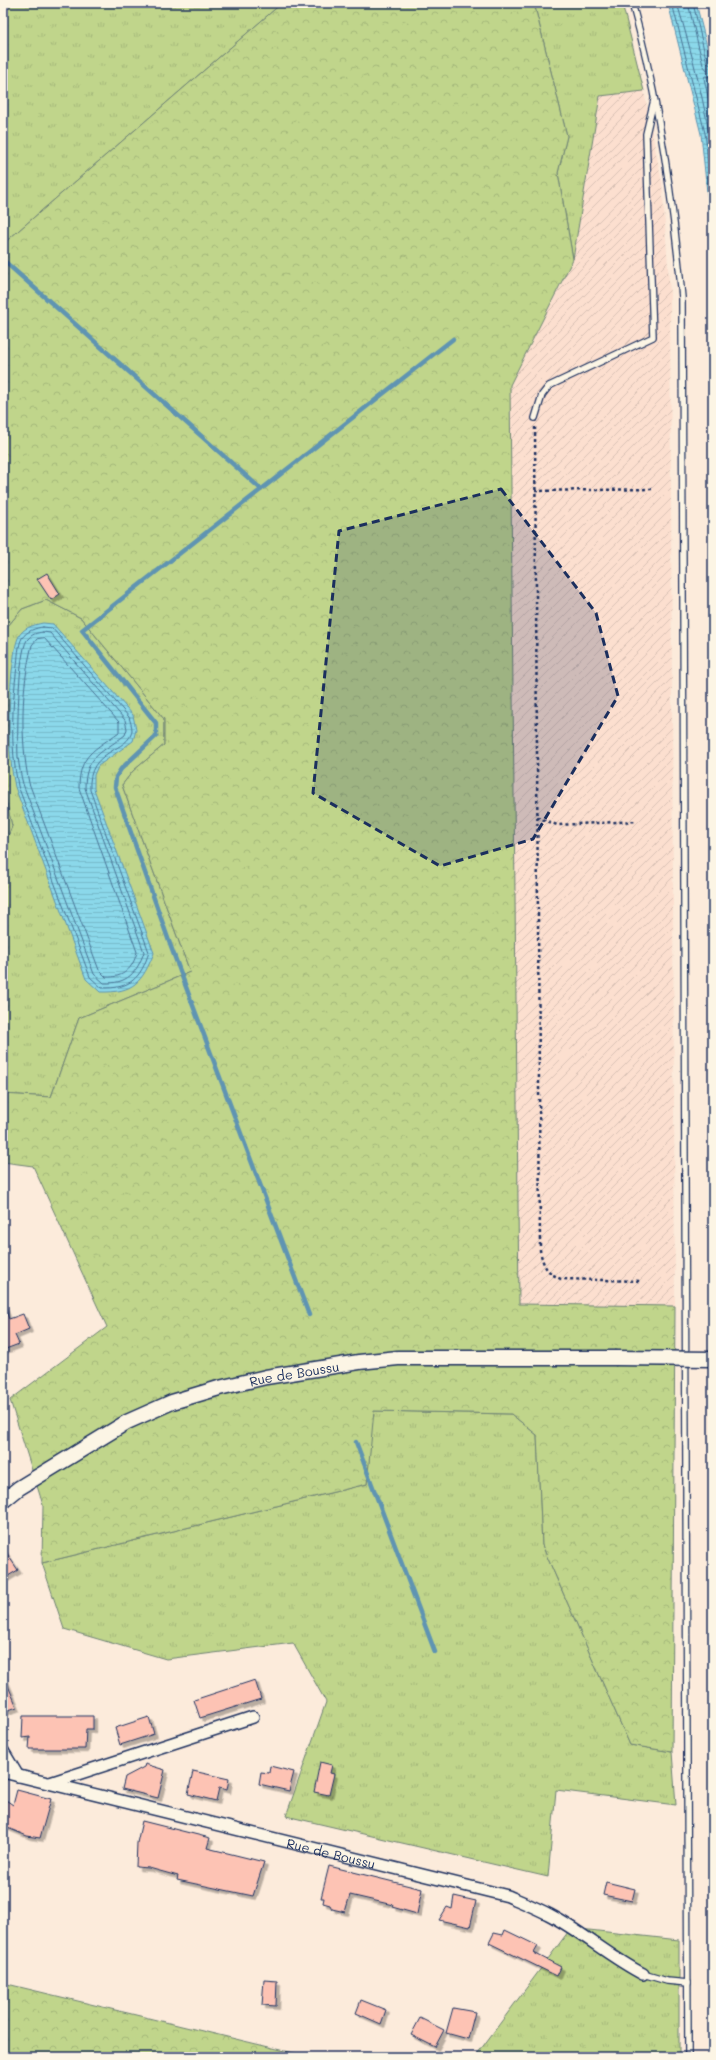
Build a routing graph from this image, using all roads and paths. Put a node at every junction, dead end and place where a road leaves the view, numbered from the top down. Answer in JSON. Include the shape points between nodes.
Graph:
{"nodes":[{"id":1,"x":632,"y":3,"type":"edge"},
{"id":2,"x":654,"y":98,"type":"junction"},
{"id":3,"x":535,"y":418,"type":"joint"},
{"id":4,"x":653,"y":489,"type":"dead end"},
{"id":5,"x":535,"y":492,"type":"junction"},
{"id":6,"x":537,"y":817,"type":"junction"},
{"id":7,"x":637,"y":821,"type":"dead end"},
{"id":8,"x":642,"y":1281,"type":"dead end"},
{"id":9,"x":713,"y":1358,"type":"edge"},
{"id":10,"x":3,"y":1501,"type":"edge"},
{"id":11,"x":253,"y":1717,"type":"dead end"},
{"id":12,"x":3,"y":1751,"type":"edge"},
{"id":13,"x":3,"y":1772,"type":"edge"},
{"id":14,"x":18,"y":1776,"type":"junction"},
{"id":15,"x":50,"y":1783,"type":"junction"},
{"id":16,"x":643,"y":1974,"type":"joint"},
{"id":17,"x":688,"y":1983,"type":"junction"},
{"id":18,"x":688,"y":2057,"type":"edge"}],
"edges":[{"from":1,"to":2,"type":"lane"},
{"from":2,"to":3,"type":"lane","via":[[646,134],[653,337],[549,386],[542,395]]},
{"from":2,"to":17,"type":"lane","via":[[676,236],[682,298]]},
{"from":3,"to":5,"type":"path"},
{"from":4,"to":5,"type":"path"},
{"from":5,"to":6,"type":"path"},
{"from":6,"to":7,"type":"path","via":[[558,825]]},
{"from":6,"to":8,"type":"path","via":[[540,1250],[543,1265],[550,1274],[561,1279]]},
{"from":9,"to":10,"type":"street","name":"Rue de Boussu","bridge":true,"via":[[398,1358],[359,1362],[243,1382],[172,1402],[127,1422],[19,1488]]},
{"from":11,"to":15,"type":"street"},
{"from":12,"to":14,"type":"street"},
{"from":13,"to":14,"type":"street","name":"Rue de Boussu"},
{"from":14,"to":15,"type":"street","name":"Rue de Boussu"},
{"from":15,"to":16,"type":"street","name":"Rue de Boussu","via":[[508,1896],[550,1915],[588,1938],[618,1961]]},
{"from":16,"to":17,"type":"lane","via":[[666,1981]]},
{"from":17,"to":18,"type":"lane"}]}
